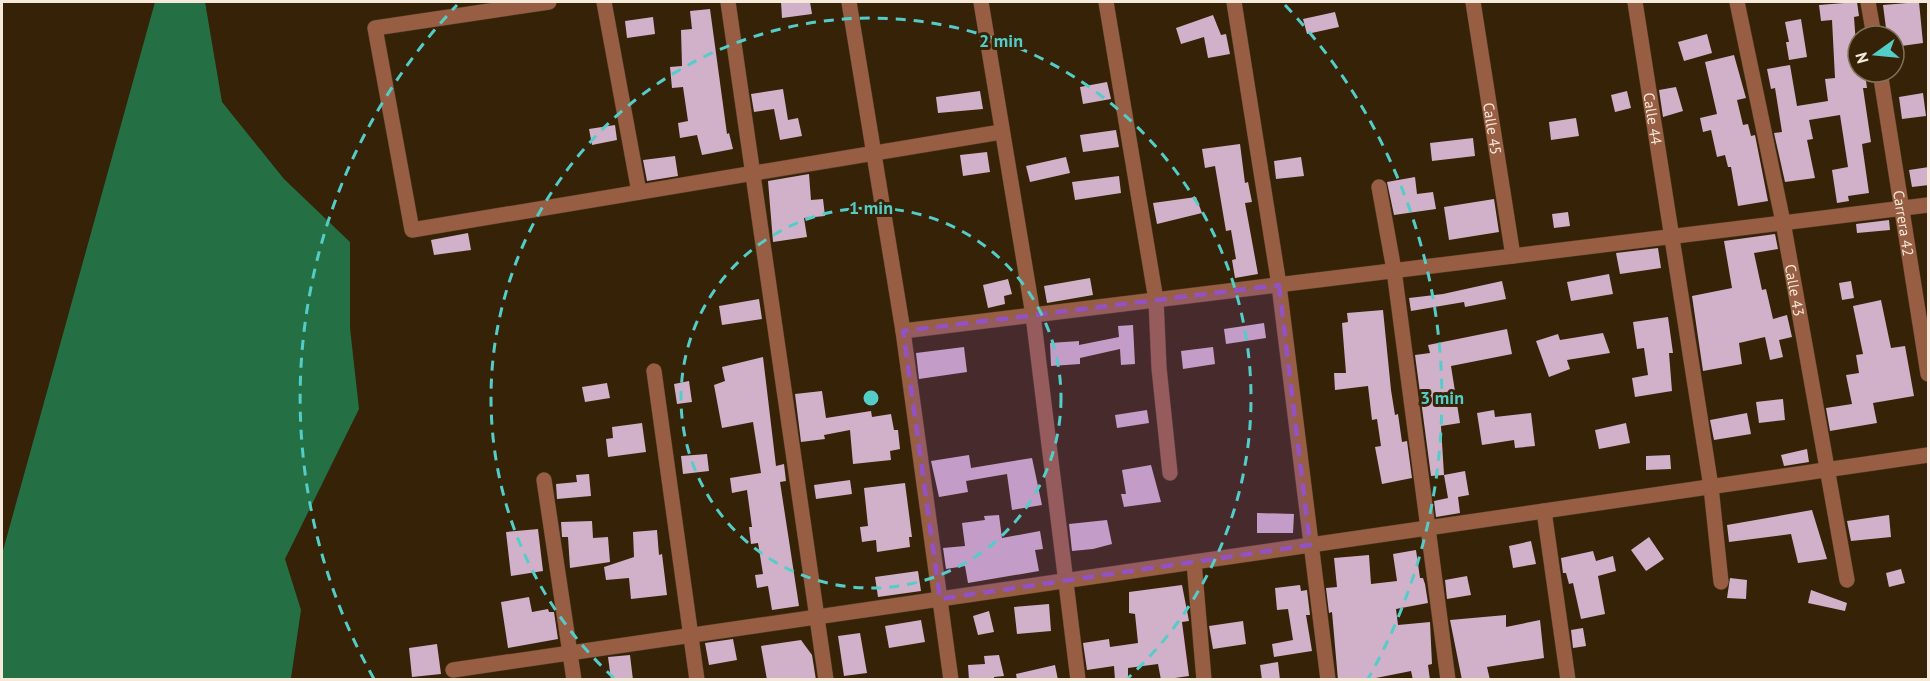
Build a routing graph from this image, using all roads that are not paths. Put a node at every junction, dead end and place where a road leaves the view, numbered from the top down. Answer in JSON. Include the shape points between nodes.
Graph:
{"nodes":[{"id":1,"x":549,"y":2,"type":"edge"},
{"id":2,"x":604,"y":2,"type":"edge"},
{"id":3,"x":728,"y":2,"type":"edge"},
{"id":4,"x":849,"y":2,"type":"edge"},
{"id":5,"x":981,"y":2,"type":"edge"},
{"id":6,"x":1106,"y":2,"type":"edge"},
{"id":7,"x":1234,"y":2,"type":"edge"},
{"id":8,"x":1473,"y":2,"type":"edge"},
{"id":9,"x":1635,"y":2,"type":"edge"},
{"id":10,"x":1737,"y":2,"type":"edge"},
{"id":11,"x":1868,"y":2,"type":"edge"},
{"id":12,"x":1872,"y":24,"type":"edge"},
{"id":13,"x":1882,"y":84,"type":"edge"},
{"id":14,"x":1001,"y":132,"type":"junction"},
{"id":15,"x":872,"y":153,"type":"junction"},
{"id":16,"x":752,"y":173,"type":"junction"},
{"id":17,"x":1379,"y":187,"type":"dead end"},
{"id":18,"x":639,"y":192,"type":"junction"},
{"id":19,"x":1929,"y":205,"type":"edge"},
{"id":20,"x":1904,"y":208,"type":"junction"},
{"id":21,"x":1783,"y":222,"type":"junction"},
{"id":22,"x":1670,"y":236,"type":"junction"},
{"id":23,"x":1513,"y":256,"type":"junction"},
{"id":24,"x":1394,"y":270,"type":"junction"},
{"id":25,"x":1279,"y":285,"type":"junction"},
{"id":26,"x":1156,"y":300,"type":"junction"},
{"id":27,"x":1033,"y":315,"type":"junction"},
{"id":28,"x":903,"y":331,"type":"junction"},
{"id":29,"x":654,"y":371,"type":"dead end"},
{"id":30,"x":1929,"y":374,"type":"edge"},
{"id":31,"x":1929,"y":455,"type":"edge"},
{"id":32,"x":1828,"y":470,"type":"junction"},
{"id":33,"x":1170,"y":473,"type":"dead end"},
{"id":34,"x":544,"y":480,"type":"dead end"},
{"id":35,"x":1711,"y":487,"type":"junction"},
{"id":36,"x":1544,"y":511,"type":"junction"},
{"id":37,"x":1427,"y":528,"type":"junction"},
{"id":38,"x":1310,"y":545,"type":"junction"},
{"id":39,"x":1194,"y":562,"type":"junction"},
{"id":40,"x":1847,"y":580,"type":"dead end"},
{"id":41,"x":1067,"y":581,"type":"junction"},
{"id":42,"x":1721,"y":582,"type":"dead end"},
{"id":43,"x":940,"y":599,"type":"junction"},
{"id":44,"x":817,"y":617,"type":"junction"},
{"id":45,"x":691,"y":635,"type":"junction"},
{"id":46,"x":570,"y":653,"type":"junction"},
{"id":47,"x":453,"y":670,"type":"dead end"},
{"id":48,"x":574,"y":680,"type":"edge"},
{"id":49,"x":697,"y":680,"type":"edge"},
{"id":50,"x":826,"y":680,"type":"edge"},
{"id":51,"x":951,"y":680,"type":"edge"},
{"id":52,"x":1078,"y":680,"type":"edge"},
{"id":53,"x":1204,"y":680,"type":"edge"},
{"id":54,"x":1328,"y":680,"type":"edge"},
{"id":55,"x":1448,"y":680,"type":"edge"},
{"id":56,"x":1568,"y":680,"type":"edge"}],
"edges":[{"from":1,"to":18,"type":"street","via":[[375,28],[412,230]]},
{"from":2,"to":18,"type":"street"},
{"from":3,"to":16,"type":"street"},
{"from":4,"to":15,"type":"street"},
{"from":5,"to":14,"type":"street"},
{"from":6,"to":26,"type":"street"},
{"from":7,"to":25,"type":"street"},
{"from":8,"to":23,"type":"street","name":"Calle 45"},
{"from":9,"to":22,"type":"street","name":"Calle 44"},
{"from":10,"to":21,"type":"street","name":"Calle 43"},
{"from":11,"to":12,"type":"street"},
{"from":13,"to":20,"type":"street","name":"Carrera 42"},
{"from":14,"to":15,"type":"street"},
{"from":14,"to":27,"type":"street"},
{"from":15,"to":16,"type":"street"},
{"from":15,"to":28,"type":"street"},
{"from":16,"to":18,"type":"street"},
{"from":16,"to":44,"type":"street"},
{"from":17,"to":24,"type":"street"},
{"from":19,"to":20,"type":"street"},
{"from":20,"to":21,"type":"street"},
{"from":20,"to":30,"type":"street","name":"Carrera 42"},
{"from":21,"to":22,"type":"street"},
{"from":21,"to":32,"type":"street","name":"Calle 43"},
{"from":22,"to":23,"type":"street"},
{"from":22,"to":35,"type":"street","name":"Calle 44"},
{"from":23,"to":24,"type":"street"},
{"from":24,"to":25,"type":"street"},
{"from":24,"to":37,"type":"street"},
{"from":25,"to":26,"type":"street"},
{"from":25,"to":38,"type":"street"},
{"from":26,"to":27,"type":"street"},
{"from":26,"to":33,"type":"street"},
{"from":27,"to":28,"type":"street"},
{"from":27,"to":41,"type":"street"},
{"from":28,"to":43,"type":"street"},
{"from":29,"to":45,"type":"street"},
{"from":31,"to":32,"type":"street"},
{"from":32,"to":35,"type":"street"},
{"from":32,"to":40,"type":"street","name":"Calle 43"},
{"from":34,"to":46,"type":"street"},
{"from":35,"to":36,"type":"street"},
{"from":35,"to":42,"type":"street","name":"Calle 44"},
{"from":36,"to":37,"type":"street"},
{"from":36,"to":56,"type":"street"},
{"from":37,"to":38,"type":"street"},
{"from":37,"to":55,"type":"street"},
{"from":38,"to":39,"type":"street"},
{"from":38,"to":54,"type":"street"},
{"from":39,"to":41,"type":"street"},
{"from":39,"to":53,"type":"street"},
{"from":41,"to":43,"type":"street"},
{"from":41,"to":52,"type":"street"},
{"from":43,"to":44,"type":"street"},
{"from":43,"to":51,"type":"street"},
{"from":44,"to":45,"type":"street"},
{"from":44,"to":50,"type":"street"},
{"from":45,"to":46,"type":"street"},
{"from":45,"to":49,"type":"street"},
{"from":46,"to":47,"type":"street"},
{"from":46,"to":48,"type":"street"}]}
